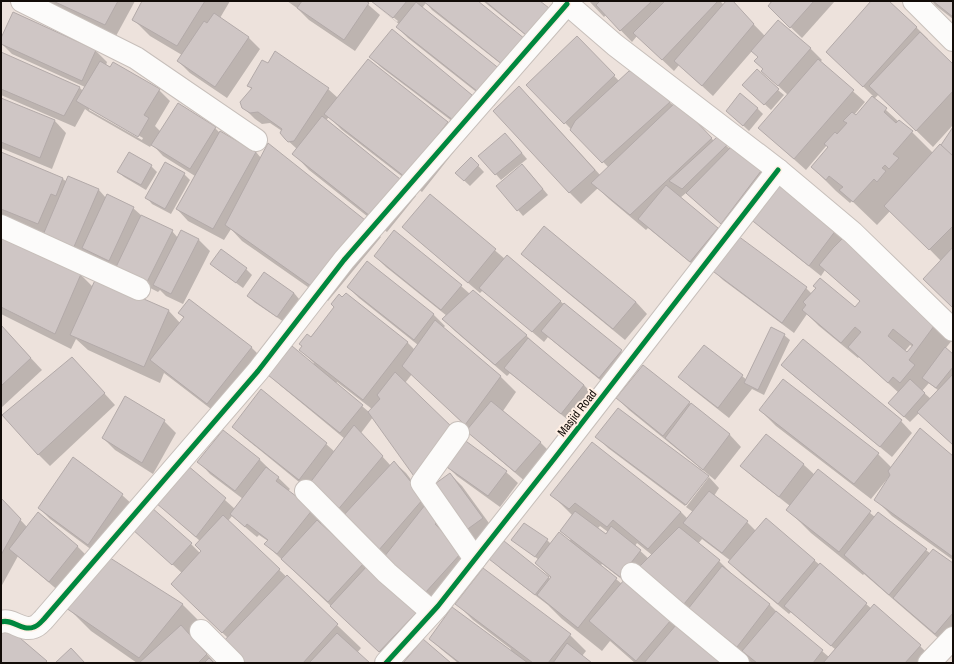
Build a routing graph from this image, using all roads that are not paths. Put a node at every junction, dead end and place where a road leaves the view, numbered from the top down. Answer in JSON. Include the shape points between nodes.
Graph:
{"nodes":[{"id":1,"x":22,"y":1,"type":"edge"},
{"id":2,"x":914,"y":1,"type":"edge"},
{"id":3,"x":566,"y":2,"type":"edge"},
{"id":4,"x":953,"y":40,"type":"edge"},
{"id":5,"x":256,"y":140,"type":"dead end"},
{"id":6,"x":778,"y":170,"type":"junction"},
{"id":7,"x":1,"y":226,"type":"edge"},
{"id":8,"x":139,"y":289,"type":"dead end"},
{"id":9,"x":953,"y":330,"type":"edge"},
{"id":10,"x":458,"y":433,"type":"dead end"},
{"id":11,"x":306,"y":491,"type":"dead end"},
{"id":12,"x":475,"y":559,"type":"junction"},
{"id":13,"x":632,"y":574,"type":"dead end"},
{"id":14,"x":432,"y":612,"type":"junction"},
{"id":15,"x":1,"y":622,"type":"edge"},
{"id":16,"x":201,"y":631,"type":"dead end"},
{"id":17,"x":953,"y":638,"type":"edge"},
{"id":18,"x":233,"y":663,"type":"edge"},
{"id":19,"x":386,"y":663,"type":"edge"},
{"id":20,"x":738,"y":663,"type":"edge"},
{"id":21,"x":929,"y":663,"type":"edge"}],
"edges":[{"from":1,"to":5,"type":"street","via":[[136,58]]},
{"from":2,"to":4,"type":"street"},
{"from":3,"to":6,"type":"street","via":[[615,45]]},
{"from":3,"to":15,"type":"street","via":[[344,260],[258,371],[44,619],[27,629],[6,621]]},
{"from":6,"to":9,"type":"street","via":[[853,233]]},
{"from":6,"to":12,"type":"street","name":"Masjid Road"},
{"from":7,"to":8,"type":"street"},
{"from":10,"to":12,"type":"street","via":[[422,483]]},
{"from":11,"to":14,"type":"street","via":[[387,573]]},
{"from":12,"to":14,"type":"street","name":"Masjid Road"},
{"from":13,"to":20,"type":"street"},
{"from":14,"to":19,"type":"street","name":"Masjid Road"},
{"from":16,"to":18,"type":"street"},
{"from":17,"to":21,"type":"street"}]}
